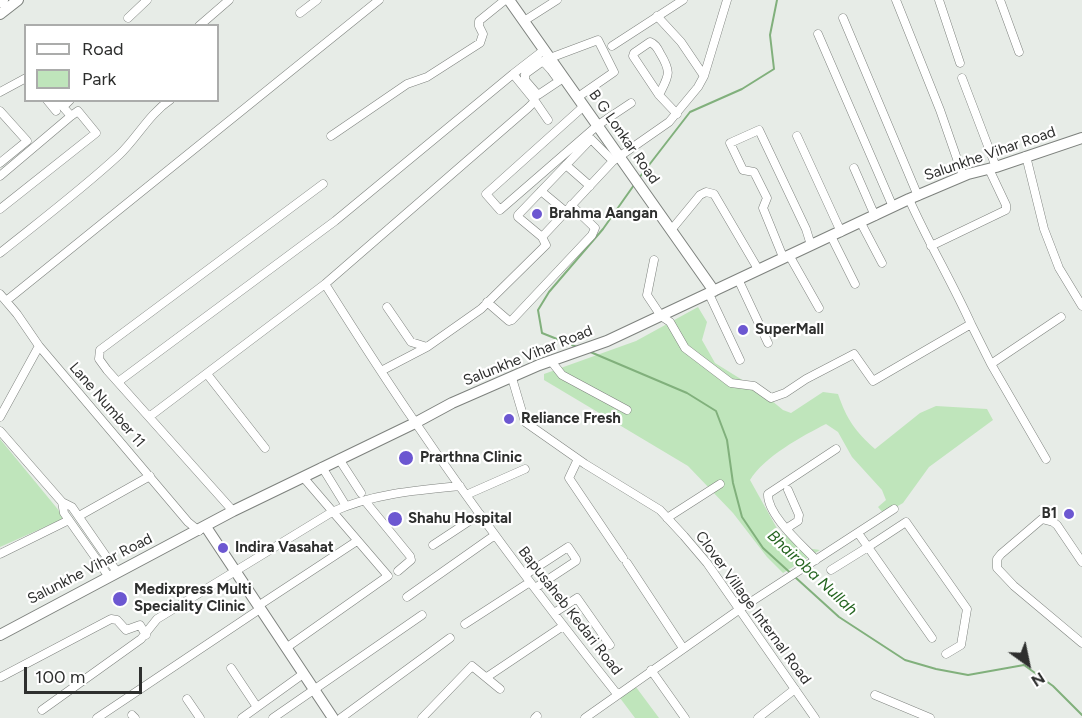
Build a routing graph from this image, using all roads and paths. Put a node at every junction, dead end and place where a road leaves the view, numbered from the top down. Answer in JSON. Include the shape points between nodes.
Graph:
{"nodes":[{"id":1,"x":18,"y":0,"type":"edge"},
{"id":2,"x":147,"y":0,"type":"edge"},
{"id":3,"x":228,"y":0,"type":"edge"},
{"id":4,"x":317,"y":0,"type":"edge"},
{"id":5,"x":379,"y":0,"type":"edge"},
{"id":6,"x":507,"y":0,"type":"edge"},
{"id":7,"x":557,"y":0,"type":"edge"},
{"id":8,"x":683,"y":0,"type":"edge"},
{"id":9,"x":727,"y":0,"type":"edge"},
{"id":10,"x":896,"y":0,"type":"edge"},
{"id":11,"x":939,"y":0,"type":"edge"},
{"id":12,"x":1000,"y":0,"type":"edge"},
{"id":13,"x":0,"y":14,"type":"edge"},
{"id":14,"x":300,"y":14,"type":"dead end"},
{"id":15,"x":657,"y":16,"type":"junction"},
{"id":16,"x":128,"y":18,"type":"dead end"},
{"id":17,"x":843,"y":18,"type":"dead end"},
{"id":18,"x":524,"y":21,"type":"junction"},
{"id":19,"x":201,"y":24,"type":"edge"},
{"id":20,"x":818,"y":34,"type":"dead end"},
{"id":21,"x":612,"y":46,"type":"dead end"},
{"id":22,"x":1019,"y":52,"type":"dead end"},
{"id":23,"x":550,"y":61,"type":"junction"},
{"id":24,"x":960,"y":63,"type":"dead end"},
{"id":25,"x":513,"y":74,"type":"junction"},
{"id":26,"x":704,"y":76,"type":"junction"},
{"id":27,"x":962,"y":78,"type":"dead end"},
{"id":28,"x":24,"y":79,"type":"edge"},
{"id":29,"x":526,"y":86,"type":"junction"},
{"id":30,"x":0,"y":92,"type":"edge"},
{"id":31,"x":659,"y":95,"type":"junction"},
{"id":32,"x":535,"y":101,"type":"junction"},
{"id":33,"x":581,"y":101,"type":"junction"},
{"id":34,"x":168,"y":102,"type":"edge"},
{"id":35,"x":631,"y":102,"type":"dead end"},
{"id":36,"x":59,"y":106,"type":"edge"},
{"id":37,"x":0,"y":111,"type":"edge"},
{"id":38,"x":677,"y":114,"type":"junction"},
{"id":39,"x":71,"y":116,"type":"junction"},
{"id":40,"x":548,"y":120,"type":"dead end"},
{"id":41,"x":598,"y":125,"type":"junction"},
{"id":42,"x":332,"y":136,"type":"dead end"},
{"id":43,"x":797,"y":136,"type":"dead end"},
{"id":44,"x":1082,"y":138,"type":"edge"},
{"id":45,"x":1026,"y":156,"type":"junction"},
{"id":46,"x":617,"y":159,"type":"junction"},
{"id":47,"x":0,"y":163,"type":"edge"},
{"id":48,"x":566,"y":165,"type":"junction"},
{"id":49,"x":854,"y":168,"type":"dead end"},
{"id":50,"x":993,"y":168,"type":"junction"},
{"id":51,"x":0,"y":176,"type":"edge"},
{"id":52,"x":963,"y":177,"type":"junction"},
{"id":53,"x":324,"y":184,"type":"dead end"},
{"id":54,"x":590,"y":186,"type":"junction"},
{"id":55,"x":541,"y":191,"type":"junction"},
{"id":56,"x":914,"y":197,"type":"junction"},
{"id":57,"x":893,"y":207,"type":"junction"},
{"id":58,"x":568,"y":208,"type":"junction"},
{"id":59,"x":0,"y":209,"type":"edge"},
{"id":60,"x":875,"y":216,"type":"junction"},
{"id":61,"x":861,"y":223,"type":"junction"},
{"id":62,"x":672,"y":229,"type":"junction"},
{"id":63,"x":842,"y":232,"type":"junction"},
{"id":64,"x":831,"y":236,"type":"junction"},
{"id":65,"x":542,"y":237,"type":"junction"},
{"id":66,"x":811,"y":245,"type":"junction"},
{"id":67,"x":932,"y":246,"type":"junction"},
{"id":68,"x":0,"y":254,"type":"edge"},
{"id":69,"x":786,"y":256,"type":"junction"},
{"id":70,"x":654,"y":260,"type":"dead end"},
{"id":71,"x":882,"y":263,"type":"dead end"},
{"id":72,"x":758,"y":268,"type":"junction"},
{"id":73,"x":738,"y":279,"type":"junction"},
{"id":74,"x":324,"y":284,"type":"junction"},
{"id":75,"x":855,"y":284,"type":"dead end"},
{"id":76,"x":712,"y":292,"type":"junction"},
{"id":77,"x":0,"y":294,"type":"edge"},
{"id":78,"x":6,"y":301,"type":"junction"},
{"id":79,"x":487,"y":302,"type":"junction"},
{"id":80,"x":1082,"y":306,"type":"edge"},
{"id":81,"x":387,"y":307,"type":"dead end"},
{"id":82,"x":819,"y":308,"type":"dead end"},
{"id":83,"x":661,"y":316,"type":"junction"},
{"id":84,"x":1061,"y":316,"type":"dead end"},
{"id":85,"x":971,"y":324,"type":"junction"},
{"id":86,"x":768,"y":343,"type":"dead end"},
{"id":87,"x":39,"y":346,"type":"junction"},
{"id":88,"x":427,"y":347,"type":"junction"},
{"id":89,"x":740,"y":360,"type":"dead end"},
{"id":90,"x":551,"y":361,"type":"junction"},
{"id":91,"x":991,"y":364,"type":"junction"},
{"id":92,"x":381,"y":371,"type":"junction"},
{"id":93,"x":207,"y":374,"type":"junction"},
{"id":94,"x":512,"y":378,"type":"junction"},
{"id":95,"x":118,"y":382,"type":"junction"},
{"id":96,"x":627,"y":410,"type":"dead end"},
{"id":97,"x":0,"y":417,"type":"edge"},
{"id":98,"x":149,"y":417,"type":"junction"},
{"id":99,"x":415,"y":423,"type":"junction"},
{"id":100,"x":0,"y":430,"type":"edge"},
{"id":101,"x":265,"y":448,"type":"dead end"},
{"id":102,"x":836,"y":449,"type":"dead end"},
{"id":103,"x":339,"y":459,"type":"junction"},
{"id":104,"x":578,"y":459,"type":"junction"},
{"id":105,"x":1046,"y":459,"type":"dead end"},
{"id":106,"x":322,"y":467,"type":"junction"},
{"id":107,"x":525,"y":469,"type":"dead end"},
{"id":108,"x":150,"y":476,"type":"junction"},
{"id":109,"x":303,"y":477,"type":"junction"},
{"id":110,"x":720,"y":484,"type":"dead end"},
{"id":111,"x":460,"y":486,"type":"junction"},
{"id":112,"x":788,"y":490,"type":"dead end"},
{"id":113,"x":466,"y":495,"type":"junction"},
{"id":114,"x":363,"y":497,"type":"junction"},
{"id":115,"x":62,"y":502,"type":"junction"},
{"id":116,"x":346,"y":506,"type":"junction"},
{"id":117,"x":894,"y":509,"type":"dead end"},
{"id":118,"x":233,"y":511,"type":"junction"},
{"id":119,"x":332,"y":512,"type":"junction"},
{"id":120,"x":480,"y":514,"type":"junction"},
{"id":121,"x":79,"y":516,"type":"junction"},
{"id":122,"x":667,"y":518,"type":"junction"},
{"id":123,"x":69,"y":520,"type":"junction"},
{"id":124,"x":787,"y":528,"type":"junction"},
{"id":125,"x":202,"y":529,"type":"junction"},
{"id":126,"x":858,"y":533,"type":"junction"},
{"id":127,"x":495,"y":535,"type":"junction"},
{"id":128,"x":357,"y":541,"type":"junction"},
{"id":129,"x":434,"y":545,"type":"dead end"},
{"id":130,"x":868,"y":547,"type":"junction"},
{"id":131,"x":0,"y":554,"type":"edge"},
{"id":132,"x":816,"y":560,"type":"junction"},
{"id":133,"x":1082,"y":562,"type":"edge"},
{"id":134,"x":831,"y":570,"type":"dead end"},
{"id":135,"x":235,"y":571,"type":"junction"},
{"id":136,"x":398,"y":571,"type":"dead end"},
{"id":137,"x":113,"y":574,"type":"junction"},
{"id":138,"x":530,"y":582,"type":"junction"},
{"id":139,"x":407,"y":597,"type":"dead end"},
{"id":140,"x":259,"y":607,"type":"junction"},
{"id":141,"x":740,"y":609,"type":"junction"},
{"id":142,"x":554,"y":613,"type":"junction"},
{"id":143,"x":422,"y":615,"type":"dead end"},
{"id":144,"x":465,"y":624,"type":"dead end"},
{"id":145,"x":563,"y":626,"type":"junction"},
{"id":146,"x":0,"y":635,"type":"edge"},
{"id":147,"x":146,"y":635,"type":"junction"},
{"id":148,"x":450,"y":638,"type":"dead end"},
{"id":149,"x":932,"y":638,"type":"dead end"},
{"id":150,"x":1082,"y":643,"type":"edge"},
{"id":151,"x":609,"y":645,"type":"dead end"},
{"id":152,"x":286,"y":648,"type":"junction"},
{"id":153,"x":683,"y":648,"type":"junction"},
{"id":154,"x":946,"y":654,"type":"dead end"},
{"id":155,"x":231,"y":668,"type":"dead end"},
{"id":156,"x":651,"y":670,"type":"junction"},
{"id":157,"x":303,"y":674,"type":"junction"},
{"id":158,"x":1,"y":677,"type":"edge"},
{"id":159,"x":487,"y":677,"type":"junction"},
{"id":160,"x":314,"y":689,"type":"junction"},
{"id":161,"x":500,"y":689,"type":"dead end"},
{"id":162,"x":795,"y":689,"type":"junction"},
{"id":163,"x":617,"y":694,"type":"junction"},
{"id":164,"x":875,"y":695,"type":"dead end"},
{"id":165,"x":187,"y":699,"type":"dead end"},
{"id":166,"x":257,"y":707,"type":"junction"},
{"id":167,"x":42,"y":710,"type":"dead end"},
{"id":168,"x":98,"y":718,"type":"edge"},
{"id":169,"x":200,"y":718,"type":"edge"},
{"id":170,"x":242,"y":718,"type":"edge"},
{"id":171,"x":273,"y":718,"type":"edge"},
{"id":172,"x":333,"y":718,"type":"edge"},
{"id":173,"x":341,"y":718,"type":"edge"},
{"id":174,"x":422,"y":718,"type":"edge"},
{"id":175,"x":585,"y":718,"type":"edge"},
{"id":176,"x":685,"y":718,"type":"edge"},
{"id":177,"x":758,"y":718,"type":"edge"},
{"id":178,"x":815,"y":718,"type":"edge"},
{"id":179,"x":930,"y":718,"type":"edge"}],
"edges":[{"from":1,"to":13,"type":"street"},
{"from":2,"to":16,"type":"street"},
{"from":3,"to":19,"type":"street"},
{"from":4,"to":14,"type":"street"},
{"from":5,"to":78,"type":"street"},
{"from":6,"to":18,"type":"street","name":"B G Lonkar Road"},
{"from":6,"to":42,"type":"street","via":[[479,21],[483,34],[480,43],[427,78],[407,84]]},
{"from":7,"to":18,"type":"street"},
{"from":8,"to":15,"type":"street"},
{"from":9,"to":26,"type":"street"},
{"from":10,"to":52,"type":"street"},
{"from":11,"to":24,"type":"street"},
{"from":12,"to":22,"type":"street"},
{"from":15,"to":21,"type":"street"},
{"from":15,"to":26,"type":"street"},
{"from":17,"to":56,"type":"street"},
{"from":18,"to":23,"type":"street","name":"B G Lonkar Road"},
{"from":20,"to":57,"type":"street"},
{"from":23,"to":25,"type":"street"},
{"from":23,"to":29,"type":"street","via":[[543,61],[525,74]]},
{"from":23,"to":29,"type":"street","via":[[559,81],[541,95]]},
{"from":23,"to":33,"type":"street","name":"B G Lonkar Road"},
{"from":23,"to":33,"type":"street","via":[[598,39],[614,72]]},
{"from":25,"to":29,"type":"street"},
{"from":25,"to":95,"type":"street","via":[[335,221]]},
{"from":26,"to":38,"type":"street"},
{"from":27,"to":50,"type":"street"},
{"from":28,"to":30,"type":"street"},
{"from":29,"to":32,"type":"street"},
{"from":31,"to":31,"type":"street","via":[[633,57],[650,42],[669,69]]},
{"from":31,"to":38,"type":"street"},
{"from":32,"to":40,"type":"street"},
{"from":32,"to":74,"type":"street"},
{"from":33,"to":41,"type":"street","name":"B G Lonkar Road"},
{"from":33,"to":41,"type":"street","via":[[486,194],[500,210]]},
{"from":34,"to":68,"type":"street","via":[[123,151]]},
{"from":35,"to":41,"type":"street"},
{"from":36,"to":39,"type":"street"},
{"from":37,"to":47,"type":"street","via":[[27,141]]},
{"from":38,"to":46,"type":"street"},
{"from":39,"to":51,"type":"street"},
{"from":39,"to":59,"type":"street","via":[[78,111],[96,133]]},
{"from":41,"to":46,"type":"street","name":"B G Lonkar Road"},
{"from":43,"to":63,"type":"street"},
{"from":44,"to":45,"type":"street","name":"Salunkhe Vihar Road"},
{"from":45,"to":50,"type":"street","name":"Salunkhe Vihar Road"},
{"from":45,"to":80,"type":"street","via":[[1044,229],[1059,268]]},
{"from":46,"to":48,"type":"street","via":[[592,138]]},
{"from":46,"to":54,"type":"street"},
{"from":46,"to":62,"type":"street","name":"B G Lonkar Road"},
{"from":48,"to":54,"type":"street"},
{"from":48,"to":55,"type":"street"},
{"from":49,"to":60,"type":"street"},
{"from":50,"to":52,"type":"street","name":"Salunkhe Vihar Road"},
{"from":50,"to":67,"type":"street","via":[[1006,210]]},
{"from":52,"to":56,"type":"street","name":"Salunkhe Vihar Road"},
{"from":53,"to":95,"type":"street","via":[[100,350],[99,359]]},
{"from":54,"to":58,"type":"street"},
{"from":55,"to":58,"type":"street"},
{"from":55,"to":65,"type":"street","via":[[518,216]]},
{"from":56,"to":57,"type":"street","name":"Salunkhe Vihar Road"},
{"from":56,"to":67,"type":"street"},
{"from":57,"to":60,"type":"street","name":"Salunkhe Vihar Road"},
{"from":58,"to":65,"type":"street"},
{"from":58,"to":79,"type":"street","via":[[595,228],[592,235],[512,320]]},
{"from":60,"to":61,"type":"street","name":"Salunkhe Vihar Road"},
{"from":61,"to":63,"type":"street","name":"Salunkhe Vihar Road"},
{"from":61,"to":71,"type":"street"},
{"from":62,"to":72,"type":"street","via":[[700,195],[714,194]]},
{"from":62,"to":76,"type":"street","name":"B G Lonkar Road"},
{"from":63,"to":64,"type":"street","name":"Salunkhe Vihar Road"},
{"from":64,"to":66,"type":"street","name":"Salunkhe Vihar Road"},
{"from":64,"to":75,"type":"street"},
{"from":65,"to":79,"type":"street","via":[[546,245]]},
{"from":66,"to":69,"type":"street","name":"Salunkhe Vihar Road"},
{"from":66,"to":69,"type":"street","via":[[759,130],[730,142],[743,170],[754,172],[767,198],[763,208]]},
{"from":67,"to":85,"type":"street"},
{"from":69,"to":72,"type":"street","name":"Salunkhe Vihar Road"},
{"from":69,"to":82,"type":"street"},
{"from":70,"to":83,"type":"street","via":[[647,295]]},
{"from":72,"to":73,"type":"street","name":"Salunkhe Vihar Road"},
{"from":73,"to":76,"type":"street","name":"Salunkhe Vihar Road"},
{"from":73,"to":86,"type":"street"},
{"from":74,"to":92,"type":"street","name":"Bapusaheb Kedari Road"},
{"from":74,"to":93,"type":"street"},
{"from":76,"to":83,"type":"street","name":"Salunkhe Vihar Road"},
{"from":76,"to":89,"type":"street"},
{"from":77,"to":78,"type":"street","name":"Lane Number 11"},
{"from":78,"to":87,"type":"street","name":"Lane Number 11"},
{"from":79,"to":88,"type":"street"},
{"from":81,"to":88,"type":"street","via":[[411,342]]},
{"from":83,"to":85,"type":"street","via":[[670,322],[685,348],[730,383],[754,386],[771,398],[854,354],[873,381]]},
{"from":83,"to":90,"type":"street","name":"Salunkhe Vihar Road","via":[[608,341]]},
{"from":84,"to":91,"type":"street"},
{"from":85,"to":91,"type":"street"},
{"from":87,"to":97,"type":"street"},
{"from":87,"to":108,"type":"street","name":"Lane Number 11"},
{"from":88,"to":92,"type":"street"},
{"from":90,"to":94,"type":"street","name":"Salunkhe Vihar Road"},
{"from":90,"to":96,"type":"street","via":[[562,375]]},
{"from":91,"to":105,"type":"street"},
{"from":92,"to":99,"type":"street","name":"Bapusaheb Kedari Road"},
{"from":93,"to":98,"type":"street"},
{"from":93,"to":101,"type":"street"},
{"from":94,"to":99,"type":"street","name":"Salunkhe Vihar Road"},
{"from":94,"to":104,"type":"street","name":"Clover Village Internal Road","via":[[525,422]]},
{"from":95,"to":98,"type":"street"},
{"from":98,"to":118,"type":"street"},
{"from":99,"to":103,"type":"street","name":"Salunkhe Vihar Road"},
{"from":99,"to":111,"type":"street","name":"Bapusaheb Kedari Road"},
{"from":100,"to":115,"type":"street"},
{"from":102,"to":124,"type":"street","via":[[768,494],[768,505]]},
{"from":103,"to":106,"type":"street","name":"Salunkhe Vihar Road"},
{"from":103,"to":114,"type":"street"},
{"from":104,"to":122,"type":"street","name":"Clover Village Internal Road"},
{"from":104,"to":153,"type":"street","via":[[569,478]]},
{"from":106,"to":109,"type":"street","name":"Salunkhe Vihar Road"},
{"from":106,"to":116,"type":"street"},
{"from":107,"to":113,"type":"street"},
{"from":108,"to":121,"type":"street"},
{"from":108,"to":125,"type":"street","name":"Lane Number 11","via":[[188,522]]},
{"from":109,"to":118,"type":"street","name":"Salunkhe Vihar Road"},
{"from":109,"to":119,"type":"street"},
{"from":110,"to":122,"type":"street"},
{"from":111,"to":113,"type":"street","name":"Bapusaheb Kedari Road"},
{"from":111,"to":114,"type":"street"},
{"from":112,"to":124,"type":"street","via":[[799,514],[798,521]]},
{"from":113,"to":120,"type":"street","name":"Bapusaheb Kedari Road"},
{"from":114,"to":116,"type":"street"},
{"from":114,"to":136,"type":"street","via":[[410,556],[411,560]]},
{"from":115,"to":121,"type":"street"},
{"from":115,"to":123,"type":"street"},
{"from":116,"to":119,"type":"street"},
{"from":117,"to":126,"type":"street"},
{"from":118,"to":125,"type":"street","name":"Salunkhe Vihar Road"},
{"from":119,"to":128,"type":"street"},
{"from":119,"to":135,"type":"street"},
{"from":120,"to":127,"type":"street","name":"Bapusaheb Kedari Road"},
{"from":120,"to":129,"type":"street"},
{"from":121,"to":137,"type":"street"},
{"from":122,"to":141,"type":"street","name":"Clover Village Internal Road","via":[[707,563]]},
{"from":123,"to":131,"type":"street"},
{"from":123,"to":137,"type":"street"},
{"from":124,"to":132,"type":"street"},
{"from":125,"to":135,"type":"street"},
{"from":125,"to":137,"type":"street","name":"Salunkhe Vihar Road"},
{"from":126,"to":130,"type":"street"},
{"from":126,"to":132,"type":"street"},
{"from":127,"to":138,"type":"street","name":"Bapusaheb Kedari Road"},
{"from":127,"to":139,"type":"street"},
{"from":128,"to":140,"type":"street"},
{"from":128,"to":152,"type":"street","via":[[388,576]]},
{"from":130,"to":134,"type":"street"},
{"from":130,"to":149,"type":"street"},
{"from":130,"to":154,"type":"street","via":[[906,522],[967,609],[961,645]]},
{"from":132,"to":141,"type":"street"},
{"from":133,"to":150,"type":"street","via":[[1057,525],[1042,519],[1001,554],[997,564],[1014,586]]},
{"from":135,"to":140,"type":"street"},
{"from":135,"to":147,"type":"street","via":[[157,619]]},
{"from":137,"to":146,"type":"street","name":"Salunkhe Vihar Road"},
{"from":138,"to":138,"type":"street","via":[[576,561],[568,546]]},
{"from":138,"to":142,"type":"street","name":"Bapusaheb Kedari Road"},
{"from":138,"to":144,"type":"street"},
{"from":140,"to":152,"type":"street"},
{"from":140,"to":168,"type":"street"},
{"from":141,"to":153,"type":"street"},
{"from":141,"to":162,"type":"street","name":"Clover Village Internal Road"},
{"from":142,"to":145,"type":"street","name":"Bapusaheb Kedari Road"},
{"from":142,"to":151,"type":"street","via":[[577,598]]},
{"from":143,"to":160,"type":"street"},
{"from":145,"to":159,"type":"street"},
{"from":145,"to":163,"type":"street","name":"Bapusaheb Kedari Road"},
{"from":147,"to":158,"type":"street","via":[[140,625],[126,630],[111,619]]},
{"from":147,"to":167,"type":"street"},
{"from":148,"to":173,"type":"street"},
{"from":152,"to":157,"type":"street"},
{"from":153,"to":156,"type":"street"},
{"from":155,"to":166,"type":"street"},
{"from":156,"to":163,"type":"street"},
{"from":156,"to":176,"type":"street"},
{"from":157,"to":160,"type":"street"},
{"from":157,"to":166,"type":"street"},
{"from":159,"to":161,"type":"street"},
{"from":159,"to":174,"type":"street","via":[[472,666]]},
{"from":160,"to":171,"type":"street"},
{"from":160,"to":172,"type":"street"},
{"from":162,"to":177,"type":"street"},
{"from":162,"to":178,"type":"street","name":"Clover Village Internal Road"},
{"from":163,"to":175,"type":"street","name":"Bapusaheb Kedari Road"},
{"from":164,"to":179,"type":"street"},
{"from":165,"to":169,"type":"street"},
{"from":166,"to":170,"type":"street"}]}
